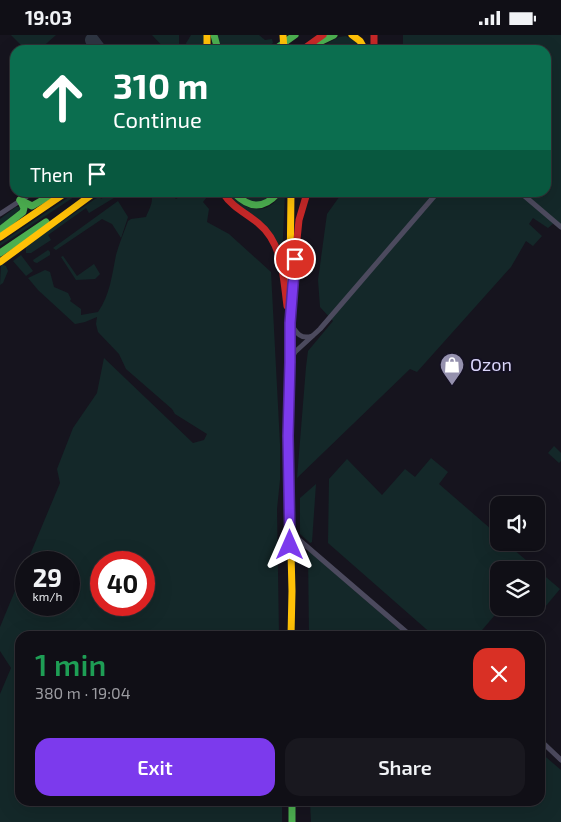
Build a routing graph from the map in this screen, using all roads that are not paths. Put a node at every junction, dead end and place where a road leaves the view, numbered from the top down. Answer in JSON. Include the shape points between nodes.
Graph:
{"nodes":[{"id":1,"x":295,"y":35,"type":"edge"},
{"id":2,"x":324,"y":35,"type":"edge"},
{"id":3,"x":334,"y":35,"type":"edge"},
{"id":4,"x":352,"y":35,"type":"edge"},
{"id":5,"x":281,"y":45,"type":"edge"},
{"id":6,"x":310,"y":45,"type":"edge"},
{"id":7,"x":313,"y":45,"type":"edge"},
{"id":8,"x":362,"y":45,"type":"edge"},
{"id":9,"x":25,"y":197,"type":"edge"},
{"id":10,"x":48,"y":197,"type":"edge"},
{"id":11,"x":59,"y":197,"type":"edge"},
{"id":12,"x":88,"y":197,"type":"edge"},
{"id":13,"x":89,"y":197,"type":"edge"},
{"id":14,"x":226,"y":197,"type":"edge"},
{"id":15,"x":238,"y":197,"type":"edge"},
{"id":16,"x":274,"y":197,"type":"edge"},
{"id":17,"x":291,"y":197,"type":"edge"},
{"id":18,"x":306,"y":197,"type":"edge"},
{"id":19,"x":434,"y":197,"type":"edge"},
{"id":20,"x":527,"y":197,"type":"edge"},
{"id":21,"x":20,"y":200,"type":"junction"},
{"id":22,"x":0,"y":215,"type":"edge"},
{"id":23,"x":561,"y":227,"type":"edge"},
{"id":24,"x":0,"y":229,"type":"edge"},
{"id":25,"x":0,"y":237,"type":"edge"},
{"id":26,"x":0,"y":253,"type":"edge"},
{"id":27,"x":0,"y":262,"type":"edge"},
{"id":28,"x":290,"y":309,"type":"junction"},
{"id":29,"x":290,"y":323,"type":"junction"},
{"id":30,"x":312,"y":336,"type":"junction"},
{"id":31,"x":290,"y":362,"type":"junction"},
{"id":32,"x":290,"y":531,"type":"junction"},
{"id":33,"x":291,"y":631,"type":"edge"},
{"id":34,"x":405,"y":631,"type":"edge"},
{"id":35,"x":545,"y":745,"type":"edge"},
{"id":36,"x":561,"y":760,"type":"edge"},
{"id":37,"x":292,"y":806,"type":"edge"},
{"id":38,"x":292,"y":822,"type":"edge"}],
"edges":[{"from":1,"to":5,"type":"street"},
{"from":2,"to":6,"type":"street"},
{"from":3,"to":7,"type":"street"},
{"from":4,"to":8,"type":"street"},
{"from":9,"to":21,"type":"street"},
{"from":10,"to":21,"type":"street","via":[[32,206]]},
{"from":11,"to":25,"type":"street"},
{"from":12,"to":26,"type":"street"},
{"from":13,"to":27,"type":"street"},
{"from":14,"to":29,"type":"street","via":[[230,204],[262,226],[275,244]]},
{"from":15,"to":16,"type":"street","via":[[256,206]]},
{"from":17,"to":28,"type":"street"},
{"from":18,"to":28,"type":"street","via":[[299,220]]},
{"from":19,"to":30,"type":"street"},
{"from":20,"to":23,"type":"street"},
{"from":21,"to":22,"type":"street"},
{"from":21,"to":24,"type":"street","via":[[24,208],[22,213]]},
{"from":28,"to":29,"type":"street"},
{"from":29,"to":30,"type":"street","via":[[301,337]]},
{"from":29,"to":31,"type":"street"},
{"from":30,"to":31,"type":"street","via":[[295,352]]},
{"from":31,"to":32,"type":"street"},
{"from":32,"to":33,"type":"street"},
{"from":32,"to":34,"type":"street"},
{"from":35,"to":36,"type":"street"},
{"from":37,"to":38,"type":"street"}]}
